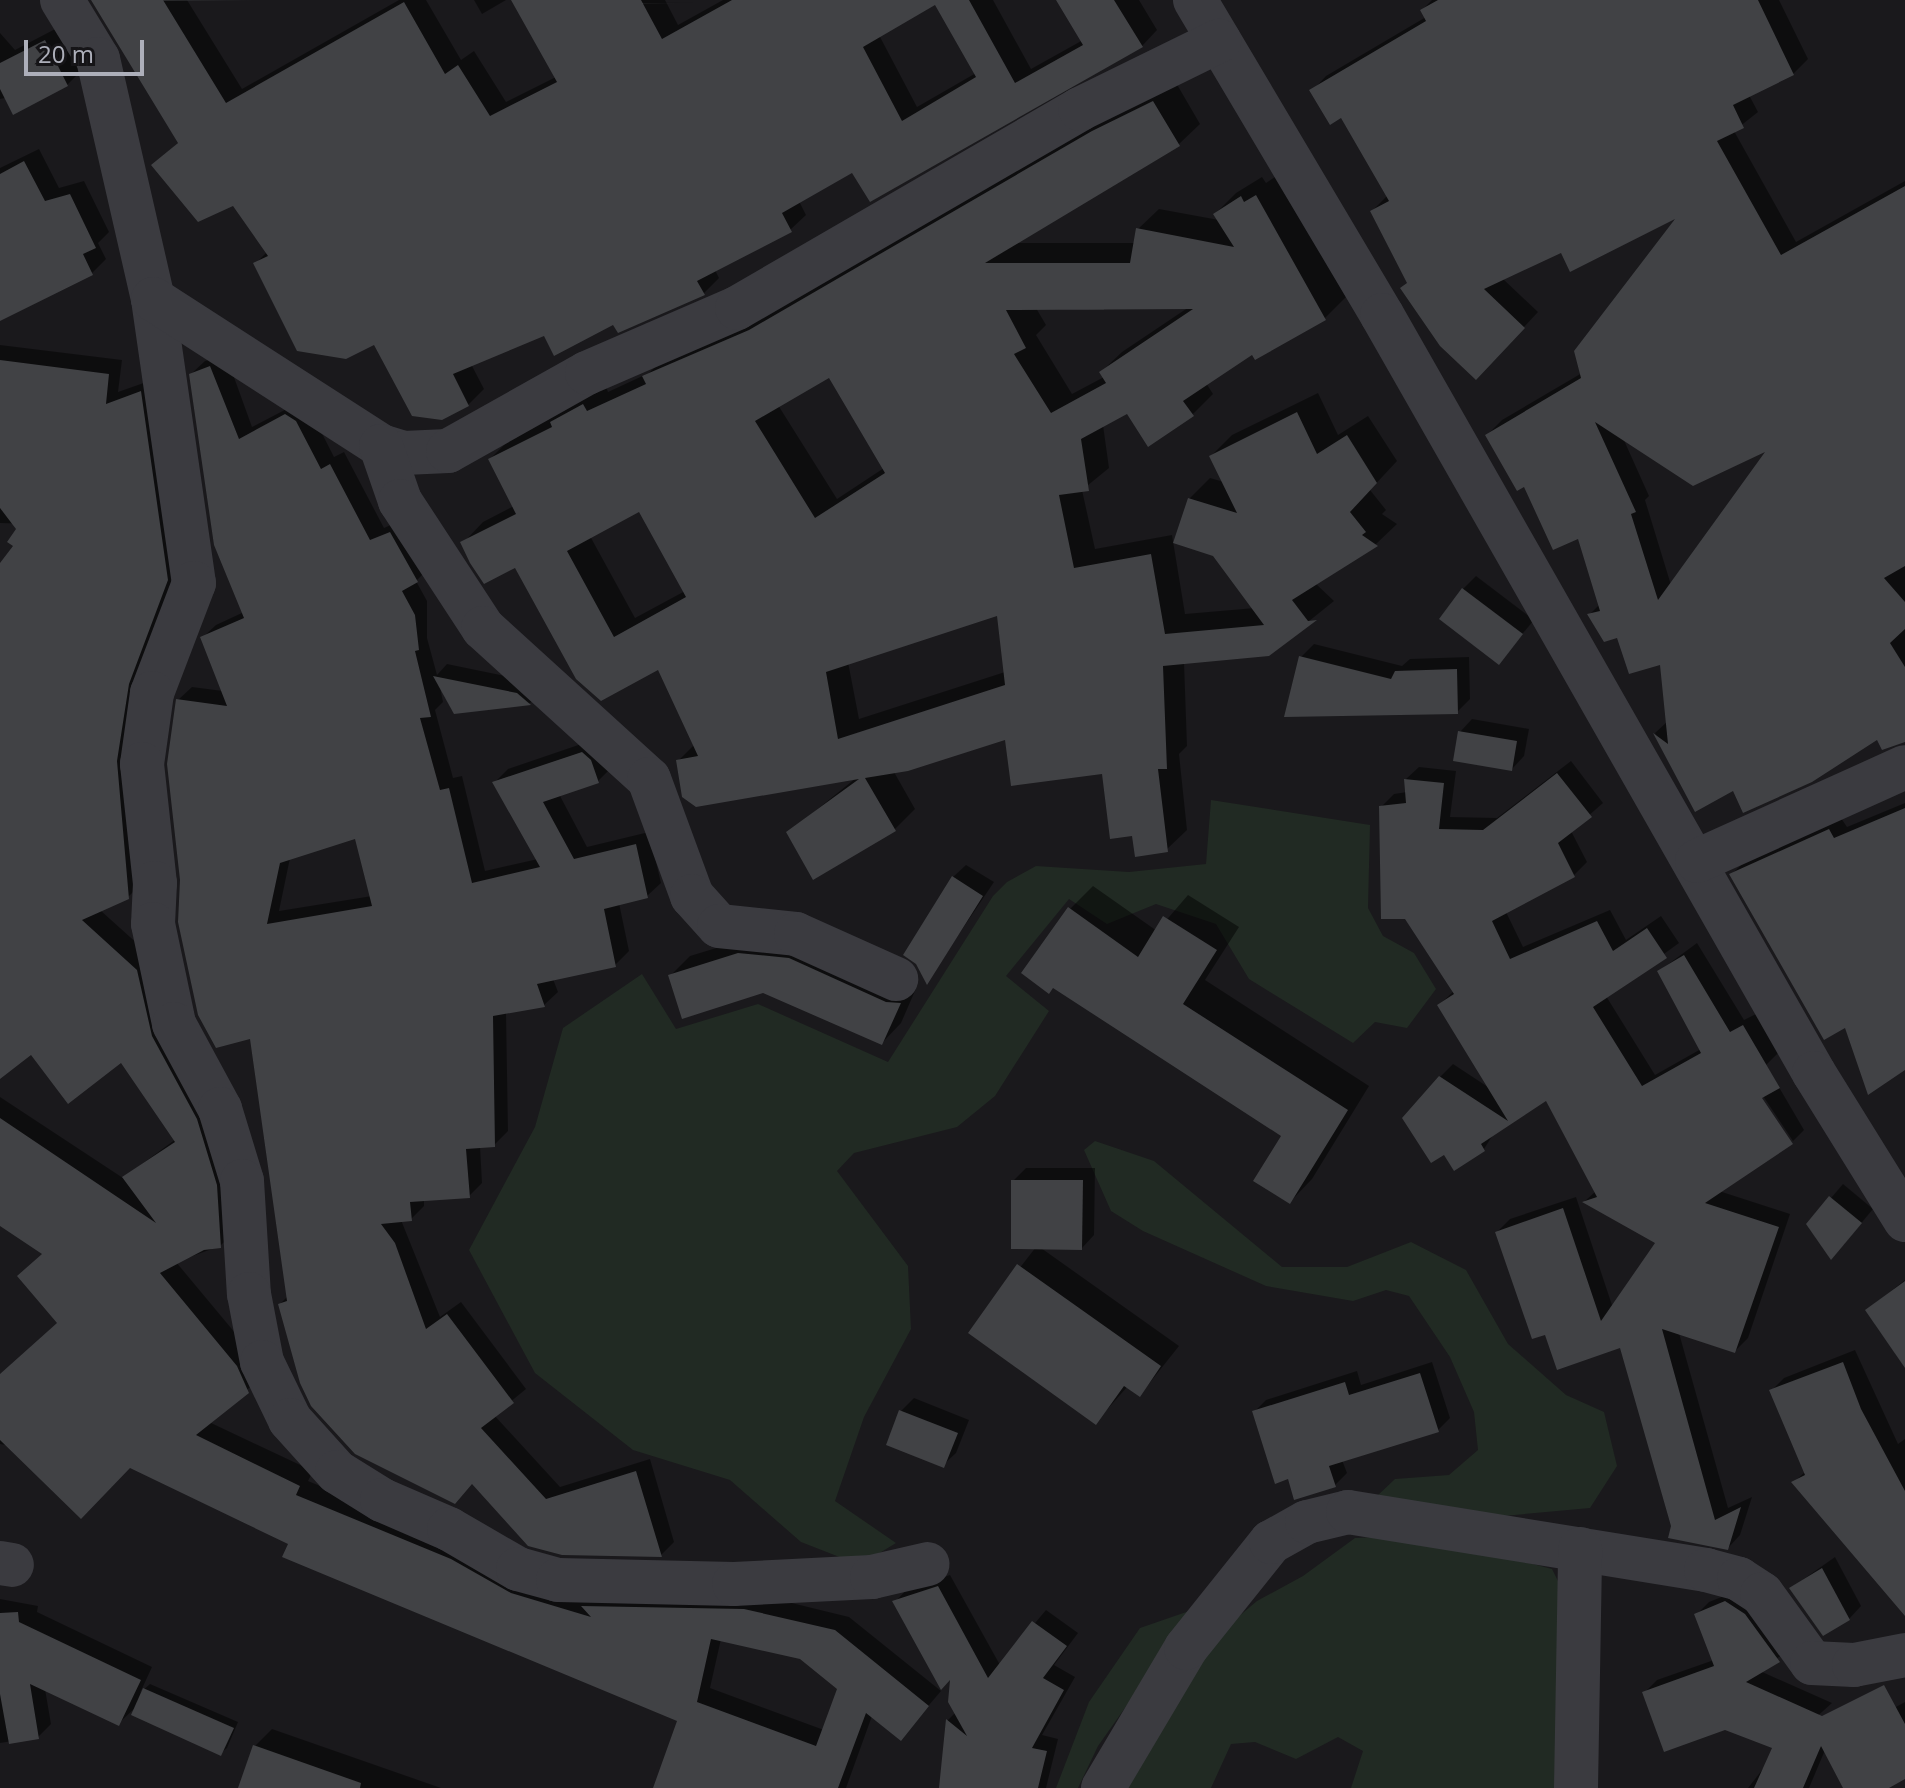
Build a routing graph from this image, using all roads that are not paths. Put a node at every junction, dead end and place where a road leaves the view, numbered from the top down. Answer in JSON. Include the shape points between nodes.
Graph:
{"nodes":[{"id":1,"x":62,"y":0,"type":"edge"},
{"id":2,"x":1195,"y":0,"type":"edge"},
{"id":3,"x":1219,"y":41,"type":"junction"},
{"id":4,"x":153,"y":299,"type":"junction"},
{"id":5,"x":381,"y":446,"type":"junction"},
{"id":6,"x":1905,"y":767,"type":"edge"},
{"id":7,"x":1697,"y":861,"type":"junction"},
{"id":8,"x":896,"y":979,"type":"dead end"},
{"id":9,"x":1905,"y":1220,"type":"edge"},
{"id":10,"x":1580,"y":1549,"type":"junction"},
{"id":11,"x":928,"y":1564,"type":"dead end"},
{"id":12,"x":1905,"y":1655,"type":"edge"},
{"id":13,"x":1103,"y":1788,"type":"edge"},
{"id":14,"x":1576,"y":1788,"type":"edge"}],
"edges":[{"from":1,"to":4,"type":"street","via":[[98,59]]},
{"from":2,"to":3,"type":"street"},
{"from":3,"to":5,"type":"street","via":[[1080,109],[737,308],[587,373],[488,433],[448,451],[404,453]]},
{"from":3,"to":7,"type":"street"},
{"from":4,"to":5,"type":"street"},
{"from":4,"to":11,"type":"street","via":[[194,583],[152,693],[142,764],[155,883],[153,924],[174,1024],[220,1109],[242,1181],[249,1294],[262,1362],[290,1420],[337,1472],[382,1500],[449,1529],[518,1569],[558,1580],[734,1584],[872,1577]]},
{"from":5,"to":8,"type":"street","via":[[400,501],[483,628],[649,779],[692,896],[719,926],[796,934]]},
{"from":6,"to":7,"type":"street"},
{"from":7,"to":9,"type":"street","via":[[1814,1073]]},
{"from":10,"to":12,"type":"street","via":[[1739,1579],[1777,1610],[1812,1663],[1854,1665]]},
{"from":10,"to":13,"type":"street","via":[[1348,1512],[1307,1522],[1271,1542],[1186,1648]]},
{"from":10,"to":14,"type":"street"}]}
